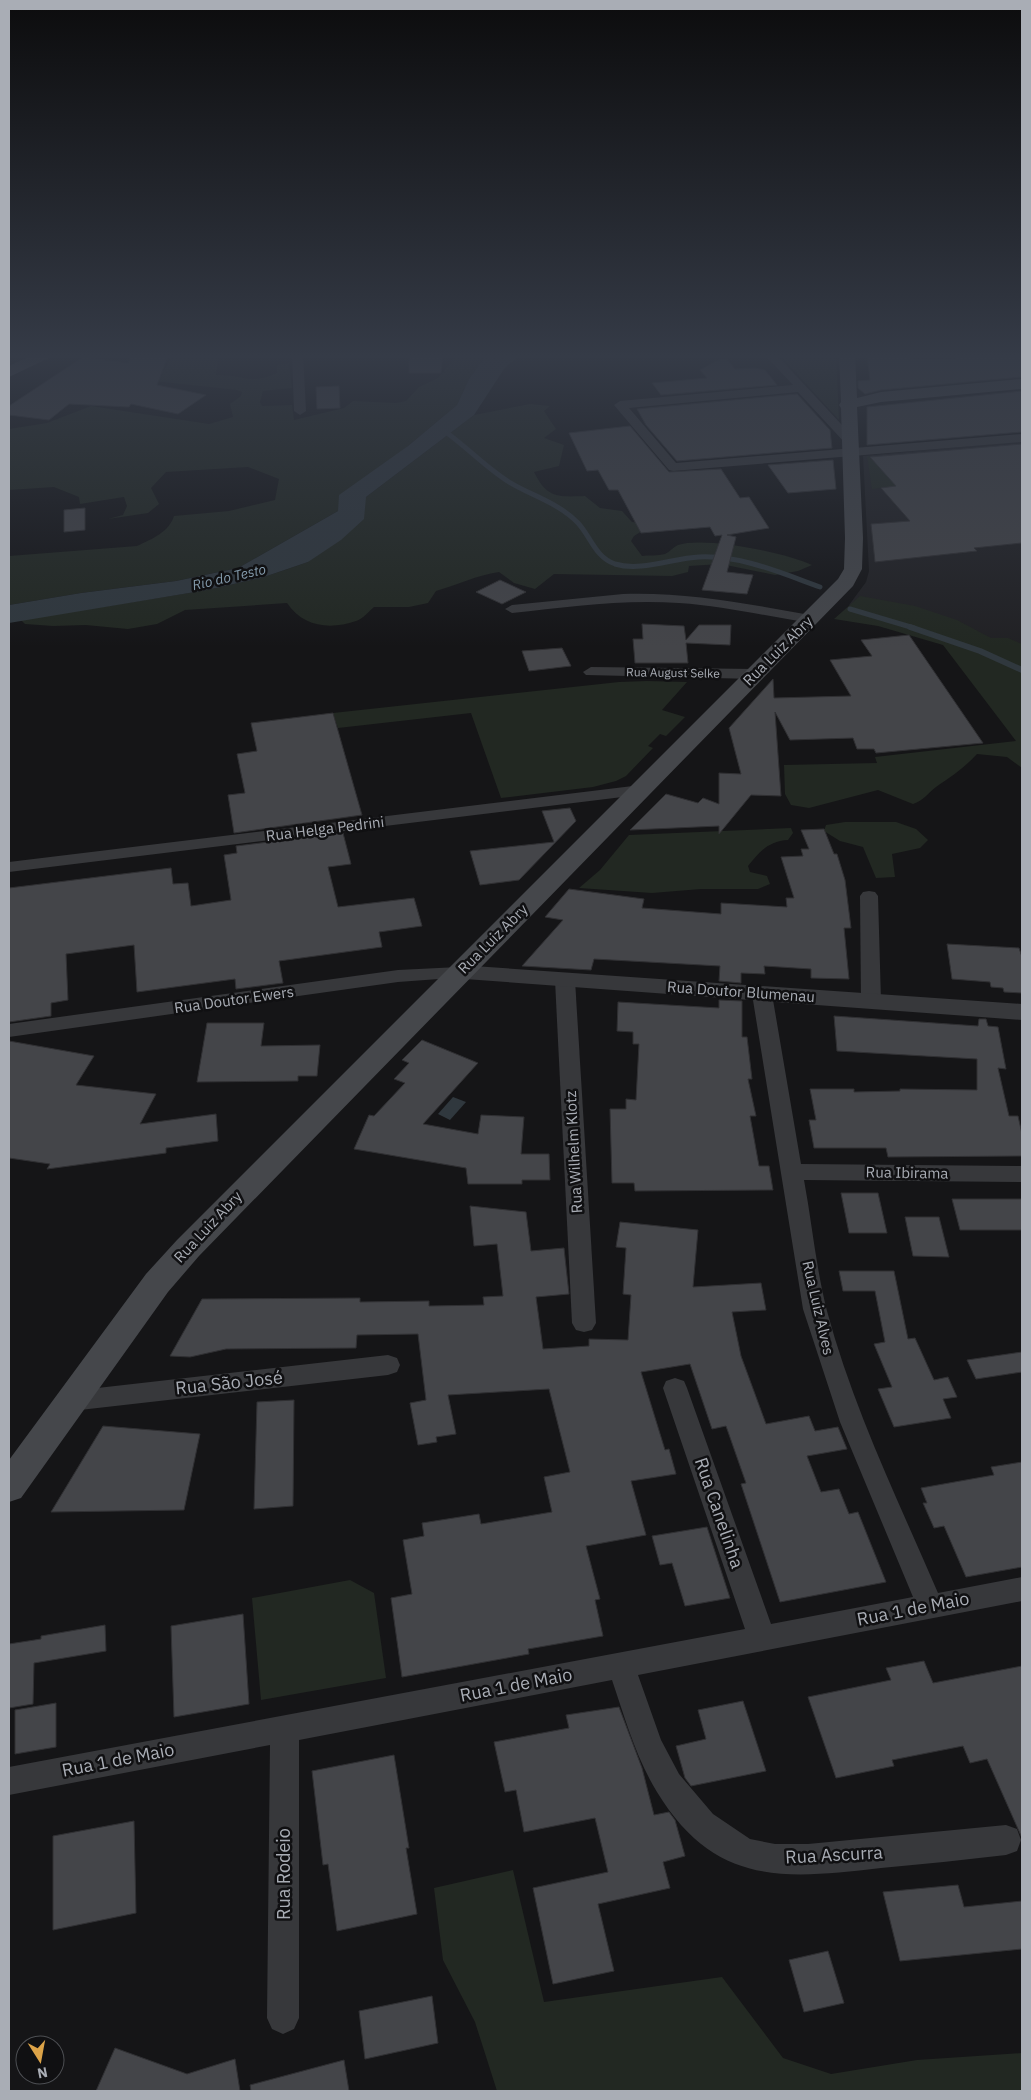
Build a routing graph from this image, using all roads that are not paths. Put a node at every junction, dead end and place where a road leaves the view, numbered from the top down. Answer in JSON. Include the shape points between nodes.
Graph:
{"nodes":[{"id":1,"x":659,"y":451,"type":"edge"},
{"id":2,"x":815,"y":451,"type":"edge"},
{"id":3,"x":850,"y":451,"type":"edge"},
{"id":4,"x":512,"y":609,"type":"dead end"},
{"id":5,"x":810,"y":619,"type":"junction"},
{"id":6,"x":591,"y":672,"type":"dead end"},
{"id":7,"x":755,"y":674,"type":"junction"},
{"id":8,"x":641,"y":790,"type":"junction"},
{"id":9,"x":9,"y":867,"type":"edge"},
{"id":10,"x":869,"y":896,"type":"dead end"},
{"id":11,"x":459,"y":973,"type":"junction"},
{"id":12,"x":565,"y":980,"type":"junction"},
{"id":13,"x":762,"y":994,"type":"junction"},
{"id":14,"x":871,"y":1001,"type":"junction"},
{"id":15,"x":1022,"y":1012,"type":"edge"},
{"id":16,"x":9,"y":1031,"type":"edge"},
{"id":17,"x":792,"y":1172,"type":"junction"},
{"id":18,"x":1022,"y":1174,"type":"edge"},
{"id":19,"x":584,"y":1323,"type":"dead end"},
{"id":20,"x":388,"y":1364,"type":"dead end"},
{"id":21,"x":675,"y":1388,"type":"dead end"},
{"id":22,"x":71,"y":1400,"type":"junction"},
{"id":23,"x":9,"y":1487,"type":"edge"},
{"id":24,"x":1022,"y":1588,"type":"edge"},
{"id":25,"x":930,"y":1606,"type":"junction"},
{"id":26,"x":762,"y":1638,"type":"junction"},
{"id":27,"x":621,"y":1665,"type":"junction"},
{"id":28,"x":285,"y":1729,"type":"junction"},
{"id":29,"x":9,"y":1781,"type":"edge"},
{"id":30,"x":1006,"y":1840,"type":"dead end"},
{"id":31,"x":283,"y":2018,"type":"dead end"}],
"edges":[{"from":1,"to":2,"type":"street","via":[[673,467]]},
{"from":3,"to":5,"type":"main road","name":"Rua Luiz Abry","via":[[853,569],[846,582]]},
{"from":4,"to":5,"type":"street","via":[[609,599],[660,598]]},
{"from":5,"to":7,"type":"main road","name":"Rua Luiz Abry"},
{"from":6,"to":7,"type":"street","name":"Rua August Selke"},
{"from":7,"to":8,"type":"main road","name":"Rua Luiz Abry"},
{"from":8,"to":9,"type":"street","name":"Rua Helga Pedrini"},
{"from":8,"to":11,"type":"main road","name":"Rua Luiz Abry"},
{"from":10,"to":14,"type":"street"},
{"from":11,"to":12,"type":"street","name":"Rua Doutor Blumenau"},
{"from":11,"to":16,"type":"street","name":"Rua Doutor Ewers","via":[[398,976]]},
{"from":11,"to":22,"type":"main road","name":"Rua Luiz Abry","via":[[188,1248],[157,1283]]},
{"from":12,"to":13,"type":"street","name":"Rua Doutor Blumenau"},
{"from":12,"to":19,"type":"street","name":"Rua Wilhelm Klotz"},
{"from":13,"to":14,"type":"street","name":"Rua Doutor Blumenau"},
{"from":13,"to":17,"type":"street","name":"Rua Luiz Alves"},
{"from":14,"to":15,"type":"street","name":"Rua Doutor Blumenau"},
{"from":17,"to":18,"type":"street","name":"Rua Ibirama"},
{"from":17,"to":25,"type":"street","name":"Rua Luiz Alves","via":[[815,1308],[825,1346],[838,1385]]},
{"from":20,"to":22,"type":"street","name":"Rua São José"},
{"from":21,"to":26,"type":"street","name":"Rua Canelinha"},
{"from":22,"to":23,"type":"main road","name":"Rua Luiz Abry"},
{"from":24,"to":25,"type":"street","name":"Rua 1 de Maio"},
{"from":25,"to":26,"type":"street","name":"Rua 1 de Maio"},
{"from":26,"to":27,"type":"street","name":"Rua 1 de Maio"},
{"from":27,"to":28,"type":"street","name":"Rua 1 de Maio"},
{"from":27,"to":30,"type":"street","name":"Rua Ascurra","via":[[653,1752],[668,1782],[696,1817],[718,1837],[748,1854],[787,1860]]},
{"from":28,"to":29,"type":"street","name":"Rua 1 de Maio"},
{"from":28,"to":31,"type":"street","name":"Rua Rodeio"}]}
